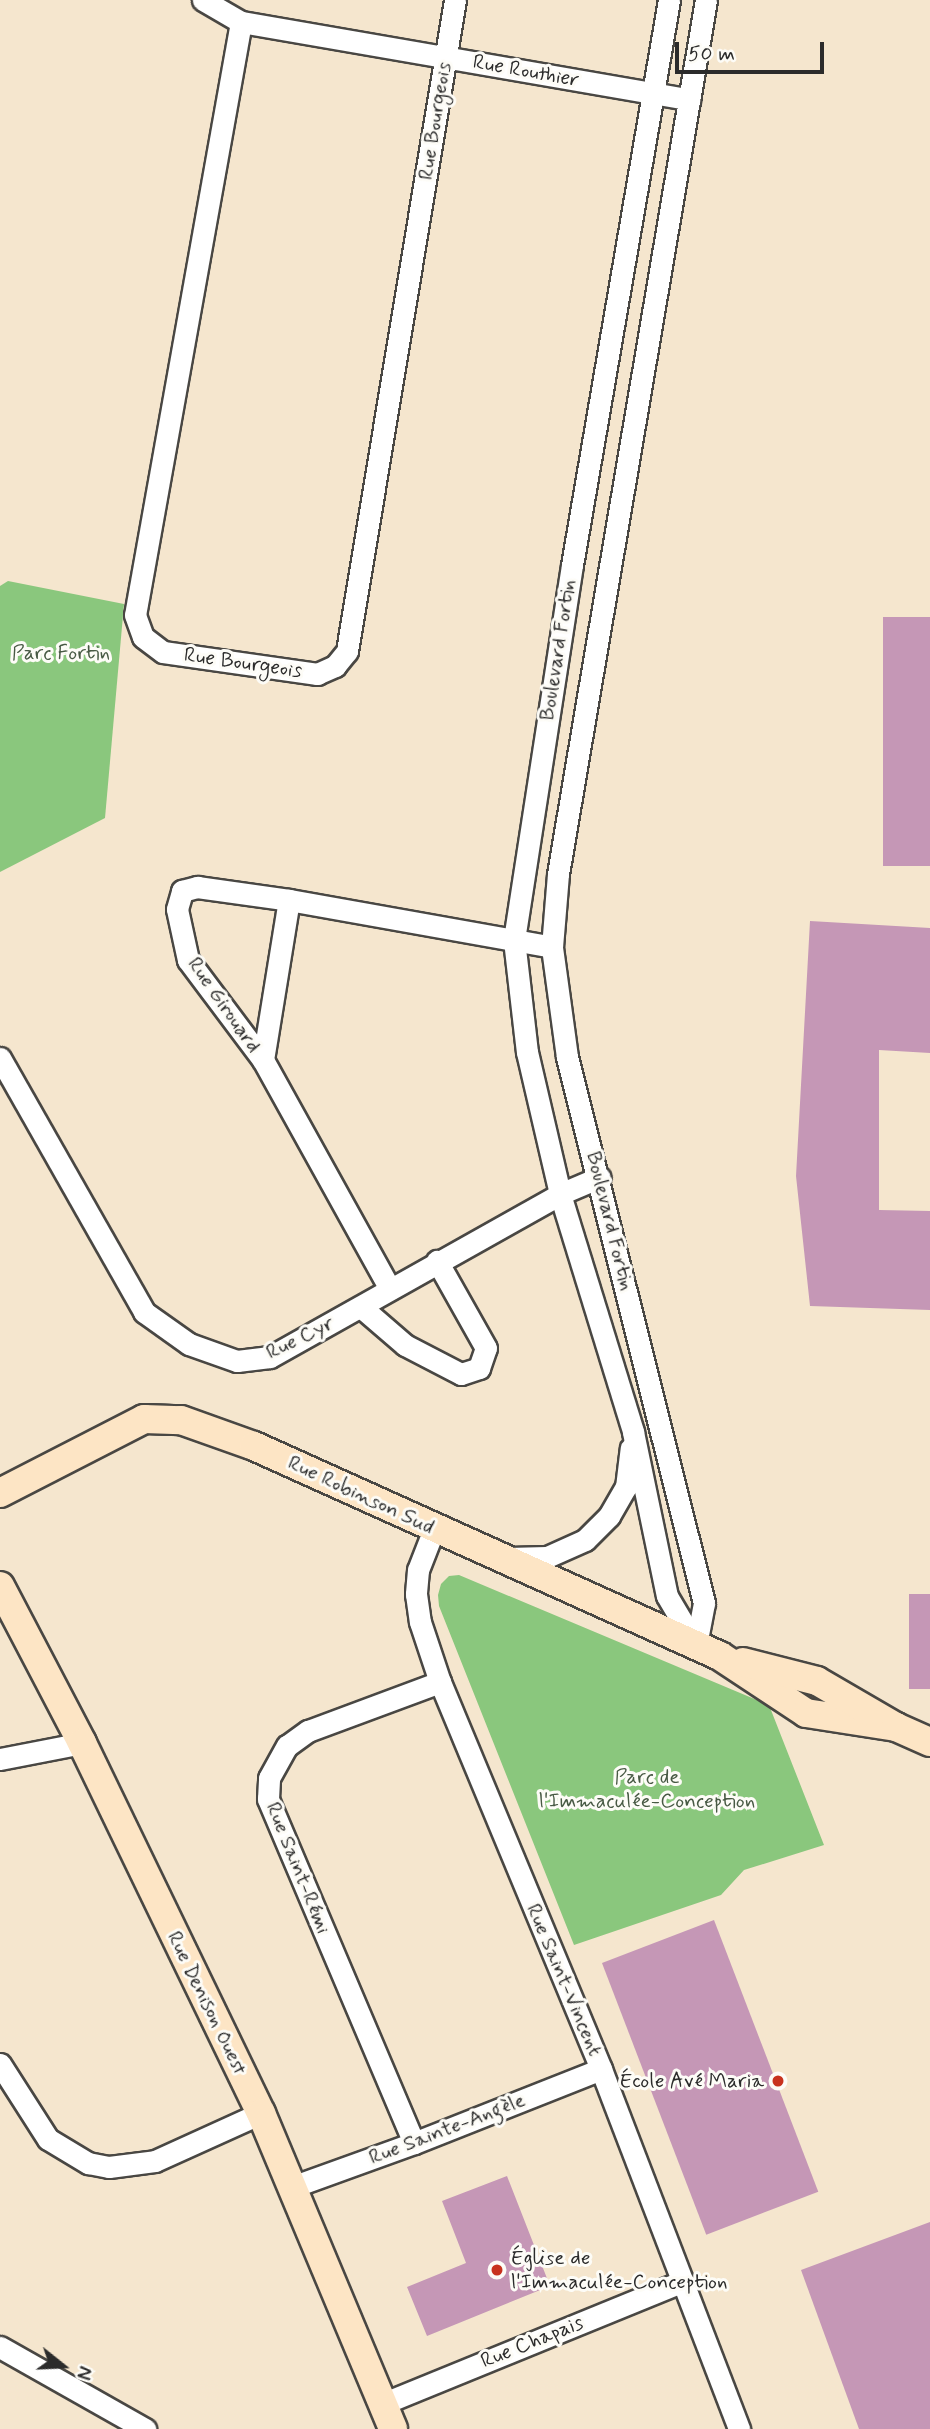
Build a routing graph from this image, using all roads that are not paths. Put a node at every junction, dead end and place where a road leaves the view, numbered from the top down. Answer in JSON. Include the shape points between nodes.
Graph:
{"nodes":[{"id":1,"x":203,"y":0,"type":"edge"},
{"id":2,"x":455,"y":0,"type":"edge"},
{"id":3,"x":669,"y":0,"type":"edge"},
{"id":4,"x":706,"y":0,"type":"edge"},
{"id":5,"x":241,"y":22,"type":"junction"},
{"id":6,"x":445,"y":57,"type":"junction"},
{"id":7,"x":653,"y":92,"type":"junction"},
{"id":8,"x":689,"y":99,"type":"junction"},
{"id":9,"x":572,"y":565,"type":"junction"},
{"id":10,"x":608,"y":571,"type":"junction"},
{"id":11,"x":289,"y":900,"type":"junction"},
{"id":12,"x":514,"y":940,"type":"junction"},
{"id":13,"x":552,"y":947,"type":"junction"},
{"id":14,"x":0,"y":1058,"type":"edge"},
{"id":15,"x":263,"y":1060,"type":"junction"},
{"id":16,"x":600,"y":1177,"type":"junction"},
{"id":17,"x":560,"y":1194,"type":"junction"},
{"id":18,"x":437,"y":1261,"type":"junction"},
{"id":19,"x":390,"y":1289,"type":"junction"},
{"id":20,"x":361,"y":1307,"type":"junction"},
{"id":21,"x":633,"y":1432,"type":"junction"},
{"id":22,"x":0,"y":1493,"type":"edge"},
{"id":23,"x":434,"y":1529,"type":"junction"},
{"id":24,"x":503,"y":1558,"type":"junction"},
{"id":25,"x":0,"y":1586,"type":"edge"},
{"id":26,"x":708,"y":1651,"type":"junction"},
{"id":27,"x":440,"y":1682,"type":"junction"},
{"id":28,"x":930,"y":1742,"type":"edge"},
{"id":29,"x":82,"y":1743,"type":"junction"},
{"id":30,"x":0,"y":1759,"type":"edge"},
{"id":31,"x":0,"y":2063,"type":"edge"},
{"id":32,"x":601,"y":2069,"type":"junction"},
{"id":33,"x":261,"y":2113,"type":"junction"},
{"id":34,"x":414,"y":2143,"type":"junction"},
{"id":35,"x":292,"y":2187,"type":"junction"},
{"id":36,"x":682,"y":2281,"type":"junction"},
{"id":37,"x":0,"y":2347,"type":"edge"},
{"id":38,"x":388,"y":2416,"type":"edge"},
{"id":39,"x":145,"y":2429,"type":"edge"},
{"id":40,"x":740,"y":2429,"type":"edge"}],
"edges":[{"from":1,"to":5,"type":"street","name":"Rue Routhier"},
{"from":2,"to":6,"type":"street","name":"Rue Bourgeois"},
{"from":3,"to":7,"type":"street","name":"Boulevard Fortin"},
{"from":4,"to":8,"type":"street","name":"Boulevard Fortin"},
{"from":5,"to":6,"type":"street","name":"Rue Routhier"},
{"from":5,"to":6,"type":"street","name":"Rue Bourgeois","via":[[135,615],[143,637],[163,652],[317,674],[335,666],[347,651]]},
{"from":6,"to":7,"type":"street","name":"Rue Routhier"},
{"from":7,"to":8,"type":"street","name":"Rue Routhier"},
{"from":7,"to":9,"type":"street","name":"Boulevard Fortin"},
{"from":8,"to":10,"type":"street","name":"Boulevard Fortin"},
{"from":9,"to":10,"type":"street","name":"Boulevard Fortin"},
{"from":9,"to":12,"type":"street","name":"Boulevard Fortin"},
{"from":10,"to":13,"type":"street","name":"Boulevard Fortin","via":[[558,874]]},
{"from":11,"to":12,"type":"street","name":"Rue Girouard"},
{"from":11,"to":15,"type":"street","name":"Rue Girouard"},
{"from":11,"to":15,"type":"street","name":"Rue Girouard","via":[[197,887],[182,891],[177,908],[188,960]]},
{"from":12,"to":13,"type":"street","name":"Rue Girouard"},
{"from":12,"to":17,"type":"street","name":"Boulevard Fortin","via":[[527,1052]]},
{"from":13,"to":16,"type":"street","name":"Boulevard Fortin","via":[[567,1057]]},
{"from":14,"to":20,"type":"street","name":"Rue Cyr","via":[[144,1312],[189,1344],[237,1361],[270,1357]]},
{"from":15,"to":19,"type":"street","name":"Rue Girouard"},
{"from":16,"to":17,"type":"street","name":"Rue Cyr"},
{"from":16,"to":26,"type":"street","name":"Boulevard Fortin","via":[[704,1603]]},
{"from":17,"to":18,"type":"street","name":"Rue Cyr"},
{"from":17,"to":21,"type":"street","name":"Boulevard Fortin"},
{"from":18,"to":19,"type":"street","name":"Rue Cyr"},
{"from":18,"to":20,"type":"street","via":[[486,1348],[479,1368],[461,1374],[449,1368],[405,1345]]},
{"from":19,"to":20,"type":"street","name":"Rue Cyr"},
{"from":21,"to":24,"type":"street","name":"Boulevard Fortin","via":[[626,1487],[610,1516],[585,1540],[547,1557]]},
{"from":21,"to":26,"type":"street","name":"Boulevard Fortin","via":[[667,1596]]},
{"from":22,"to":23,"type":"street","name":"Rue Robinson Sud","via":[[144,1419],[181,1420],[254,1446]]},
{"from":23,"to":24,"type":"street","name":"Rue Robinson Sud"},
{"from":23,"to":27,"type":"street","name":"Rue Saint-Vincent","via":[[418,1570],[416,1594],[420,1622]]},
{"from":24,"to":26,"type":"street","name":"Rue Robinson Sud"},
{"from":25,"to":29,"type":"street","name":"Rue Denison Ouest"},
{"from":26,"to":28,"type":"street","name":"Rue Robinson Sud","via":[[817,1681]]},
{"from":27,"to":32,"type":"street","name":"Rue Saint-Vincent"},
{"from":27,"to":34,"type":"street","name":"Rue Saint-Rémi","via":[[308,1731],[287,1746],[269,1778],[268,1799]]},
{"from":29,"to":30,"type":"street"},
{"from":29,"to":33,"type":"street","name":"Rue Denison Ouest"},
{"from":31,"to":33,"type":"street","via":[[48,2139],[88,2163],[108,2167],[155,2161]]},
{"from":32,"to":34,"type":"street","name":"Rue Sainte-Angèle"},
{"from":32,"to":36,"type":"street","name":"Rue Saint-Vincent"},
{"from":33,"to":35,"type":"street","name":"Rue Denison Ouest"},
{"from":34,"to":35,"type":"street","name":"Rue Sainte-Angèle"},
{"from":35,"to":38,"type":"street","name":"Rue Denison Ouest"},
{"from":36,"to":38,"type":"street","name":"Rue Chapais"},
{"from":36,"to":40,"type":"street","name":"Rue Saint-Vincent"},
{"from":37,"to":39,"type":"street"}]}
